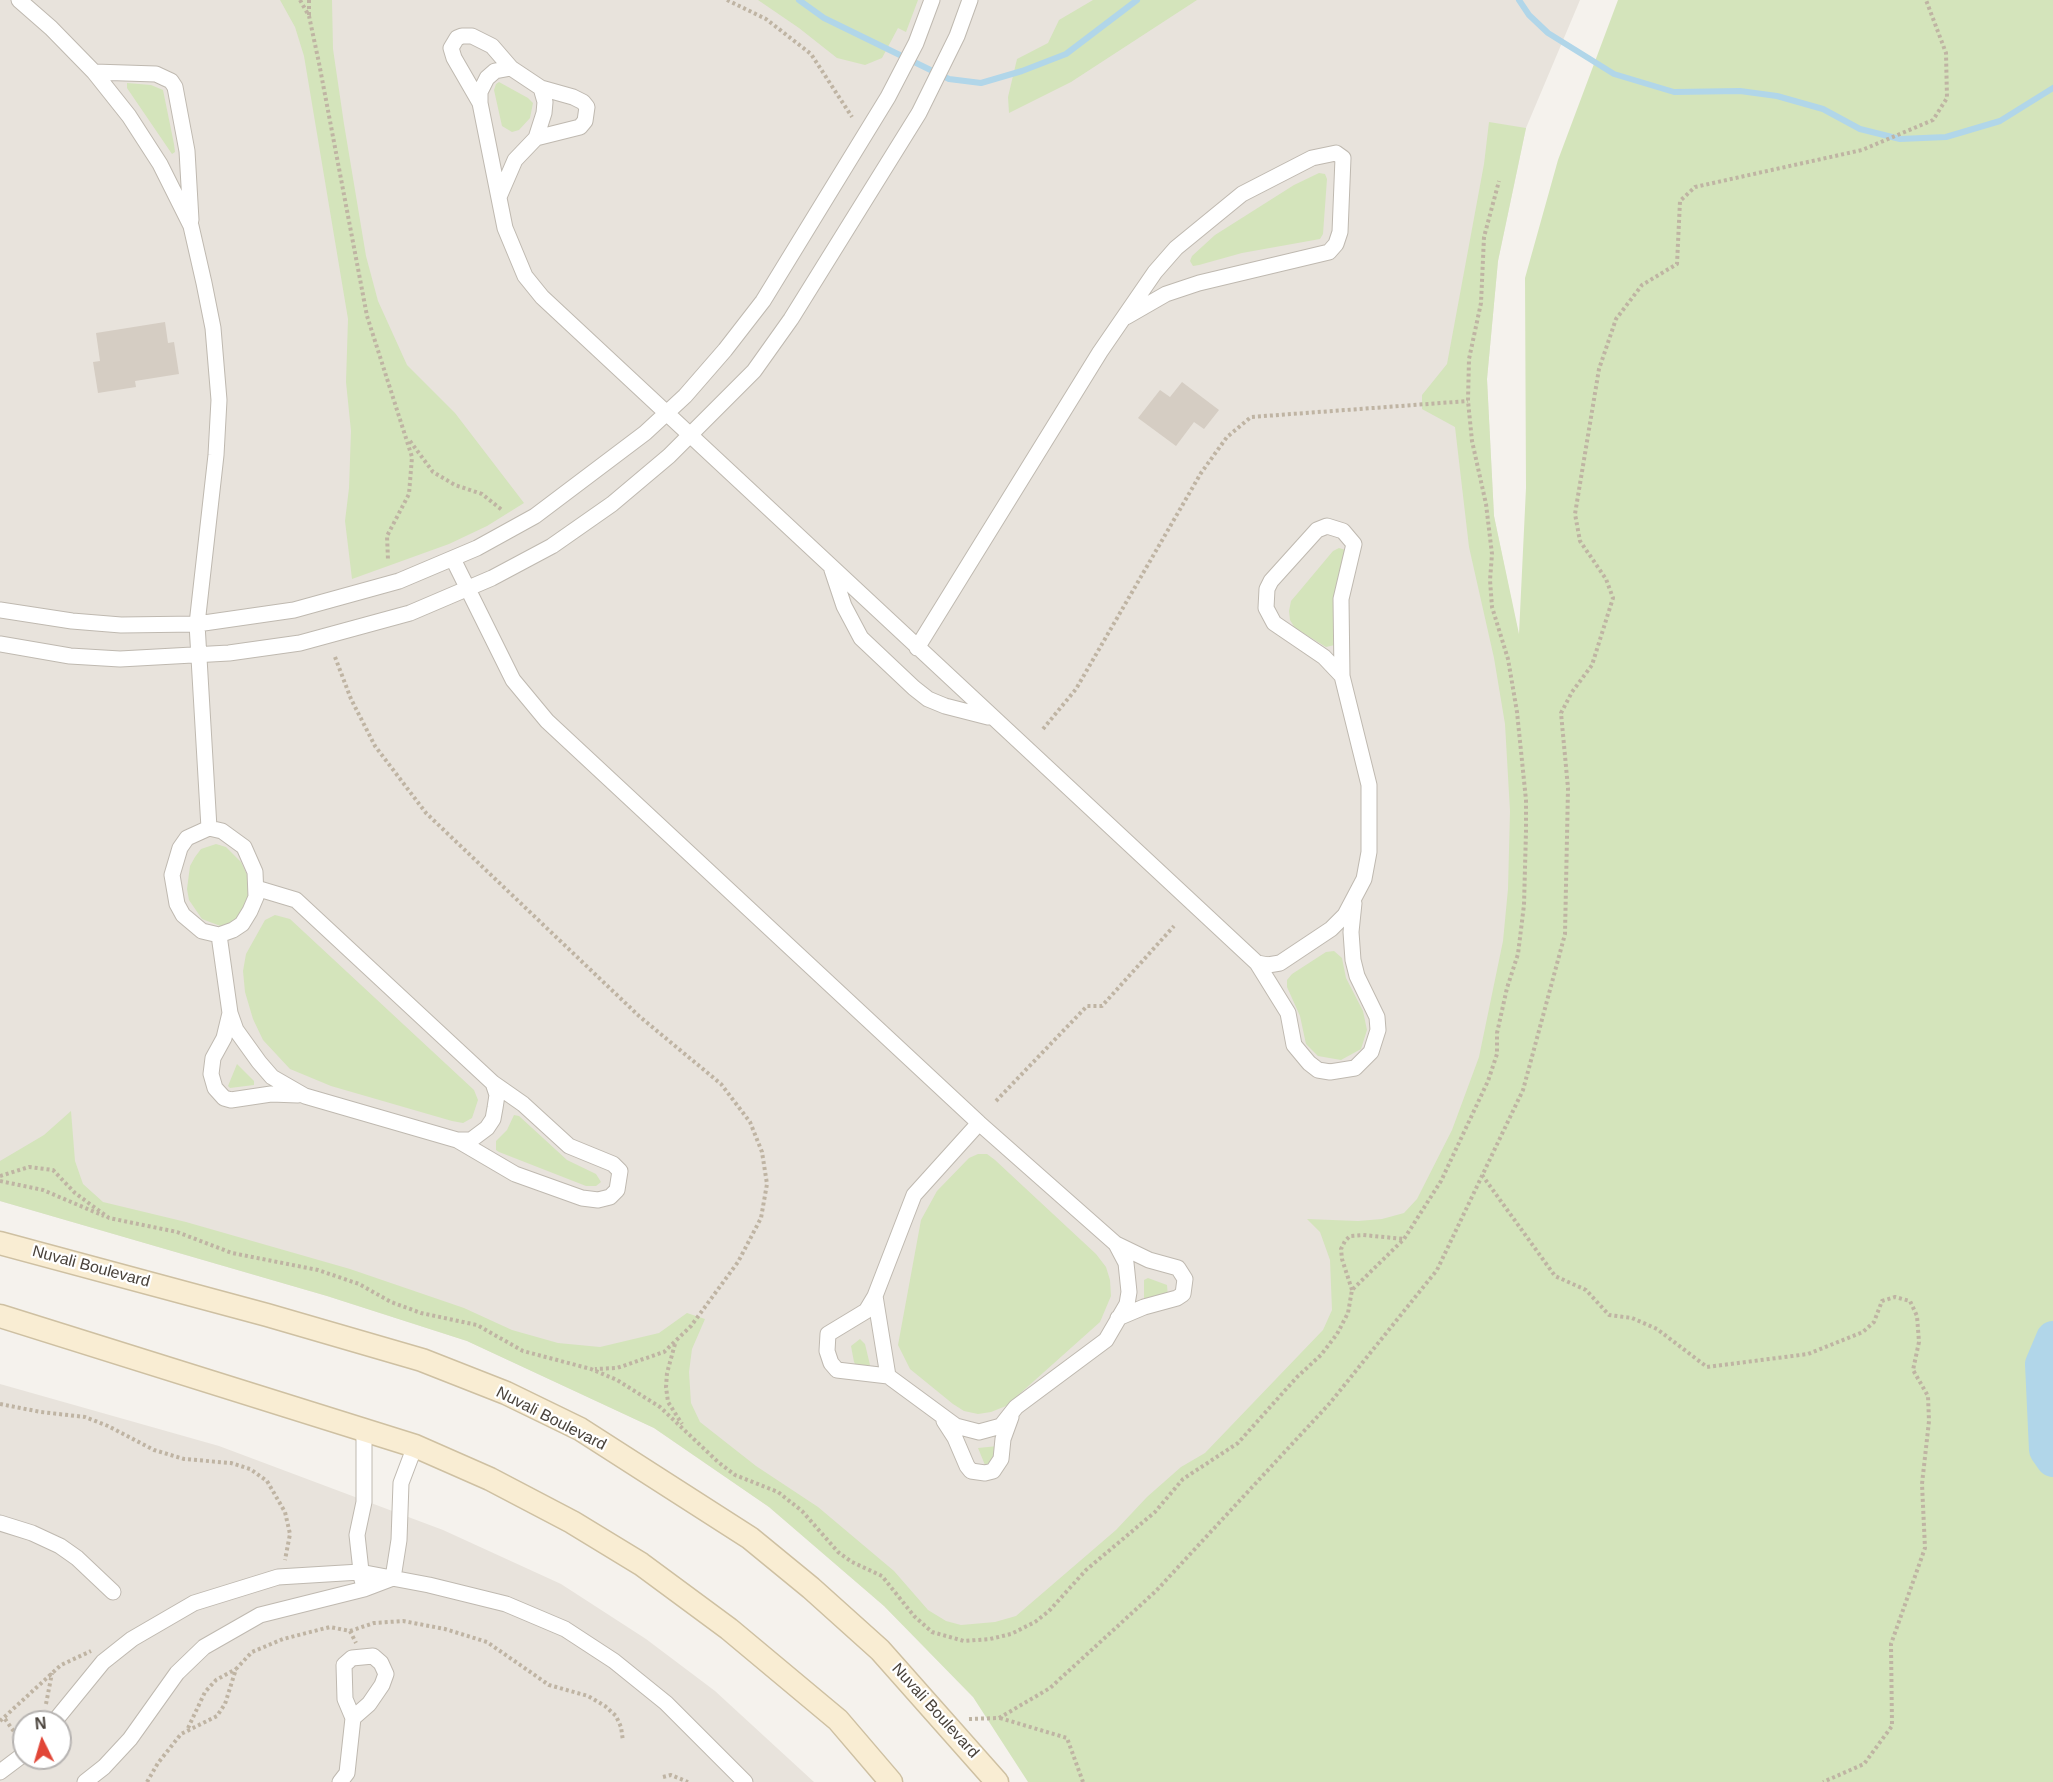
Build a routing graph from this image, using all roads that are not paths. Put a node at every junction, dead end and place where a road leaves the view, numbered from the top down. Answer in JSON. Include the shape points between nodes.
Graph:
{"nodes":[{"id":1,"x":19,"y":0,"type":"edge"},
{"id":2,"x":932,"y":0,"type":"edge"},
{"id":3,"x":970,"y":0,"type":"edge"},
{"id":4,"x":511,"y":68,"type":"junction"},
{"id":5,"x":94,"y":72,"type":"junction"},
{"id":6,"x":541,"y":88,"type":"junction"},
{"id":7,"x":480,"y":103,"type":"junction"},
{"id":8,"x":536,"y":138,"type":"junction"},
{"id":9,"x":499,"y":197,"type":"junction"},
{"id":10,"x":191,"y":226,"type":"junction"},
{"id":11,"x":1126,"y":317,"type":"junction"},
{"id":12,"x":666,"y":414,"type":"junction"},
{"id":13,"x":690,"y":436,"type":"junction"},
{"id":14,"x":453,"y":559,"type":"junction"},
{"id":15,"x":831,"y":567,"type":"junction"},
{"id":16,"x":466,"y":590,"type":"junction"},
{"id":17,"x":0,"y":610,"type":"edge"},
{"id":18,"x":197,"y":624,"type":"junction"},
{"id":19,"x":0,"y":644,"type":"edge"},
{"id":20,"x":917,"y":648,"type":"junction"},
{"id":21,"x":198,"y":656,"type":"junction"},
{"id":22,"x":1342,"y":676,"type":"junction"},
{"id":23,"x":992,"y":718,"type":"junction"},
{"id":24,"x":209,"y":828,"type":"junction"},
{"id":25,"x":256,"y":888,"type":"junction"},
{"id":26,"x":1354,"y":902,"type":"junction"},
{"id":27,"x":219,"y":935,"type":"junction"},
{"id":28,"x":1257,"y":963,"type":"junction"},
{"id":29,"x":230,"y":1013,"type":"junction"},
{"id":30,"x":493,"y":1083,"type":"junction"},
{"id":31,"x":305,"y":1096,"type":"junction"},
{"id":32,"x":979,"y":1123,"type":"junction"},
{"id":33,"x":457,"y":1140,"type":"junction"},
{"id":34,"x":0,"y":1243,"type":"edge"},
{"id":35,"x":1116,"y":1244,"type":"junction"},
{"id":36,"x":875,"y":1296,"type":"junction"},
{"id":37,"x":0,"y":1316,"type":"edge"},
{"id":38,"x":1115,"y":1320,"type":"junction"},
{"id":39,"x":888,"y":1376,"type":"junction"},
{"id":40,"x":1016,"y":1407,"type":"junction"},
{"id":41,"x":936,"y":1412,"type":"junction"},
{"id":42,"x":363,"y":1428,"type":"junction"},
{"id":43,"x":415,"y":1446,"type":"junction"},
{"id":44,"x":0,"y":1523,"type":"edge"},
{"id":45,"x":360,"y":1572,"type":"junction"},
{"id":46,"x":393,"y":1578,"type":"junction"},
{"id":47,"x":364,"y":1589,"type":"junction"},
{"id":48,"x":113,"y":1592,"type":"dead end"},
{"id":49,"x":56,"y":1710,"type":"edge"},
{"id":50,"x":353,"y":1718,"type":"dead end"},
{"id":51,"x":12,"y":1764,"type":"edge"},
{"id":52,"x":0,"y":1773,"type":"edge"},
{"id":53,"x":84,"y":1782,"type":"edge"},
{"id":54,"x":340,"y":1782,"type":"edge"},
{"id":55,"x":745,"y":1782,"type":"edge"},
{"id":56,"x":891,"y":1782,"type":"edge"},
{"id":57,"x":996,"y":1782,"type":"edge"}],
"edges":[{"from":1,"to":5,"type":"street"},
{"from":2,"to":12,"type":"street","via":[[899,78],[763,301],[725,350]]},
{"from":3,"to":13,"type":"street","via":[[930,92],[773,345],[754,371]]},
{"from":4,"to":6,"type":"street"},
{"from":4,"to":7,"type":"street","via":[[495,71],[487,78]]},
{"from":4,"to":7,"type":"street","via":[[492,46],[472,36],[457,38],[451,48],[454,58]]},
{"from":5,"to":10,"type":"street","via":[[129,116]]},
{"from":5,"to":10,"type":"street","via":[[156,74],[175,87],[187,151]]},
{"from":6,"to":8,"type":"street","via":[[544,113]]},
{"from":6,"to":8,"type":"street","via":[[583,102],[588,115],[580,127]]},
{"from":7,"to":9,"type":"street"},
{"from":8,"to":9,"type":"street","via":[[515,160]]},
{"from":9,"to":12,"type":"street","via":[[505,228],[525,276],[561,316]]},
{"from":10,"to":18,"type":"street","via":[[213,328],[219,400]]},
{"from":11,"to":11,"type":"street","via":[[1166,294],[1199,283],[1329,252],[1340,232],[1343,158],[1336,153],[1312,158],[1242,194],[1176,248]]},
{"from":11,"to":20,"type":"street","via":[[1100,352]]},
{"from":12,"to":13,"type":"street"},
{"from":12,"to":14,"type":"street","via":[[590,477],[535,516]]},
{"from":13,"to":15,"type":"street"},
{"from":13,"to":16,"type":"street","via":[[612,504],[560,540]]},
{"from":14,"to":16,"type":"street"},
{"from":14,"to":18,"type":"street","via":[[359,594],[294,610]]},
{"from":15,"to":20,"type":"street"},
{"from":15,"to":23,"type":"street","via":[[844,606],[861,638],[914,688],[945,706]]},
{"from":16,"to":21,"type":"street","via":[[410,613],[300,643]]},
{"from":16,"to":32,"type":"street","via":[[513,680],[547,721]]},
{"from":17,"to":18,"type":"street","via":[[121,626]]},
{"from":18,"to":21,"type":"street"},
{"from":19,"to":21,"type":"street","via":[[70,656]]},
{"from":20,"to":23,"type":"street"},
{"from":21,"to":24,"type":"street"},
{"from":22,"to":22,"type":"street","via":[[1341,599],[1354,544],[1343,531],[1327,526],[1317,530],[1271,581],[1266,608],[1274,623],[1324,657]]},
{"from":22,"to":26,"type":"street","via":[[1369,785],[1369,852]]},
{"from":23,"to":28,"type":"street"},
{"from":24,"to":25,"type":"street","via":[[222,831],[244,847],[255,872]]},
{"from":24,"to":27,"type":"street","via":[[187,838],[172,875],[183,915],[202,932]]},
{"from":25,"to":27,"type":"street","via":[[256,897],[242,924]]},
{"from":25,"to":30,"type":"street","via":[[296,900]]},
{"from":26,"to":28,"type":"street","via":[[1331,929],[1280,963]]},
{"from":26,"to":28,"type":"street","via":[[1353,960],[1377,1017],[1378,1030],[1371,1052],[1355,1068],[1330,1072],[1309,1063],[1294,1045],[1288,1013]]},
{"from":27,"to":29,"type":"street"},
{"from":29,"to":31,"type":"street","via":[[236,1030],[272,1077]]},
{"from":29,"to":31,"type":"street","via":[[224,1038],[213,1058],[214,1088],[224,1098],[278,1093]]},
{"from":30,"to":33,"type":"street","via":[[497,1095],[493,1119],[480,1135]]},
{"from":30,"to":33,"type":"street","via":[[569,1146],[613,1164],[620,1171],[616,1190],[610,1197],[598,1200],[582,1198],[515,1174]]},
{"from":31,"to":33,"type":"street"},
{"from":32,"to":35,"type":"street"},
{"from":32,"to":36,"type":"street","via":[[914,1195]]},
{"from":34,"to":57,"type":"main road","name":"Nuvali Boulevard","via":[[422,1360],[580,1429],[750,1538],[811,1588],[880,1650]]},
{"from":35,"to":38,"type":"street","via":[[1126,1263],[1129,1292],[1127,1304]]},
{"from":35,"to":38,"type":"street","via":[[1149,1260],[1178,1268],[1185,1287],[1177,1298]]},
{"from":36,"to":39,"type":"street"},
{"from":36,"to":39,"type":"street","via":[[866,1311],[836,1328],[826,1341],[831,1364],[837,1370]]},
{"from":37,"to":42,"type":"main road"},
{"from":38,"to":40,"type":"street","via":[[1106,1340]]},
{"from":39,"to":41,"type":"street"},
{"from":40,"to":41,"type":"street","via":[[1001,1426],[979,1432],[956,1426]]},
{"from":40,"to":41,"type":"street","via":[[1006,1426],[1001,1459],[993,1471],[985,1473],[967,1466],[950,1428]]},
{"from":42,"to":43,"type":"main road"},
{"from":42,"to":45,"type":"street","via":[[364,1502],[357,1535]]},
{"from":43,"to":46,"type":"street","via":[[400,1483],[399,1540]]},
{"from":43,"to":56,"type":"main road","via":[[572,1522],[640,1564],[729,1629],[838,1719]]},
{"from":44,"to":48,"type":"street","via":[[60,1546]]},
{"from":45,"to":46,"type":"street"},
{"from":45,"to":47,"type":"street"},
{"from":45,"to":49,"type":"street","via":[[278,1577],[194,1603],[132,1639]]},
{"from":46,"to":47,"type":"street"},
{"from":46,"to":55,"type":"street","via":[[506,1604],[565,1629],[614,1661],[666,1703]]},
{"from":47,"to":53,"type":"street","via":[[260,1616],[204,1647],[177,1673],[130,1738]]},
{"from":50,"to":54,"type":"street","via":[[347,1773]]},
{"from":51,"to":52,"type":"street"}]}
